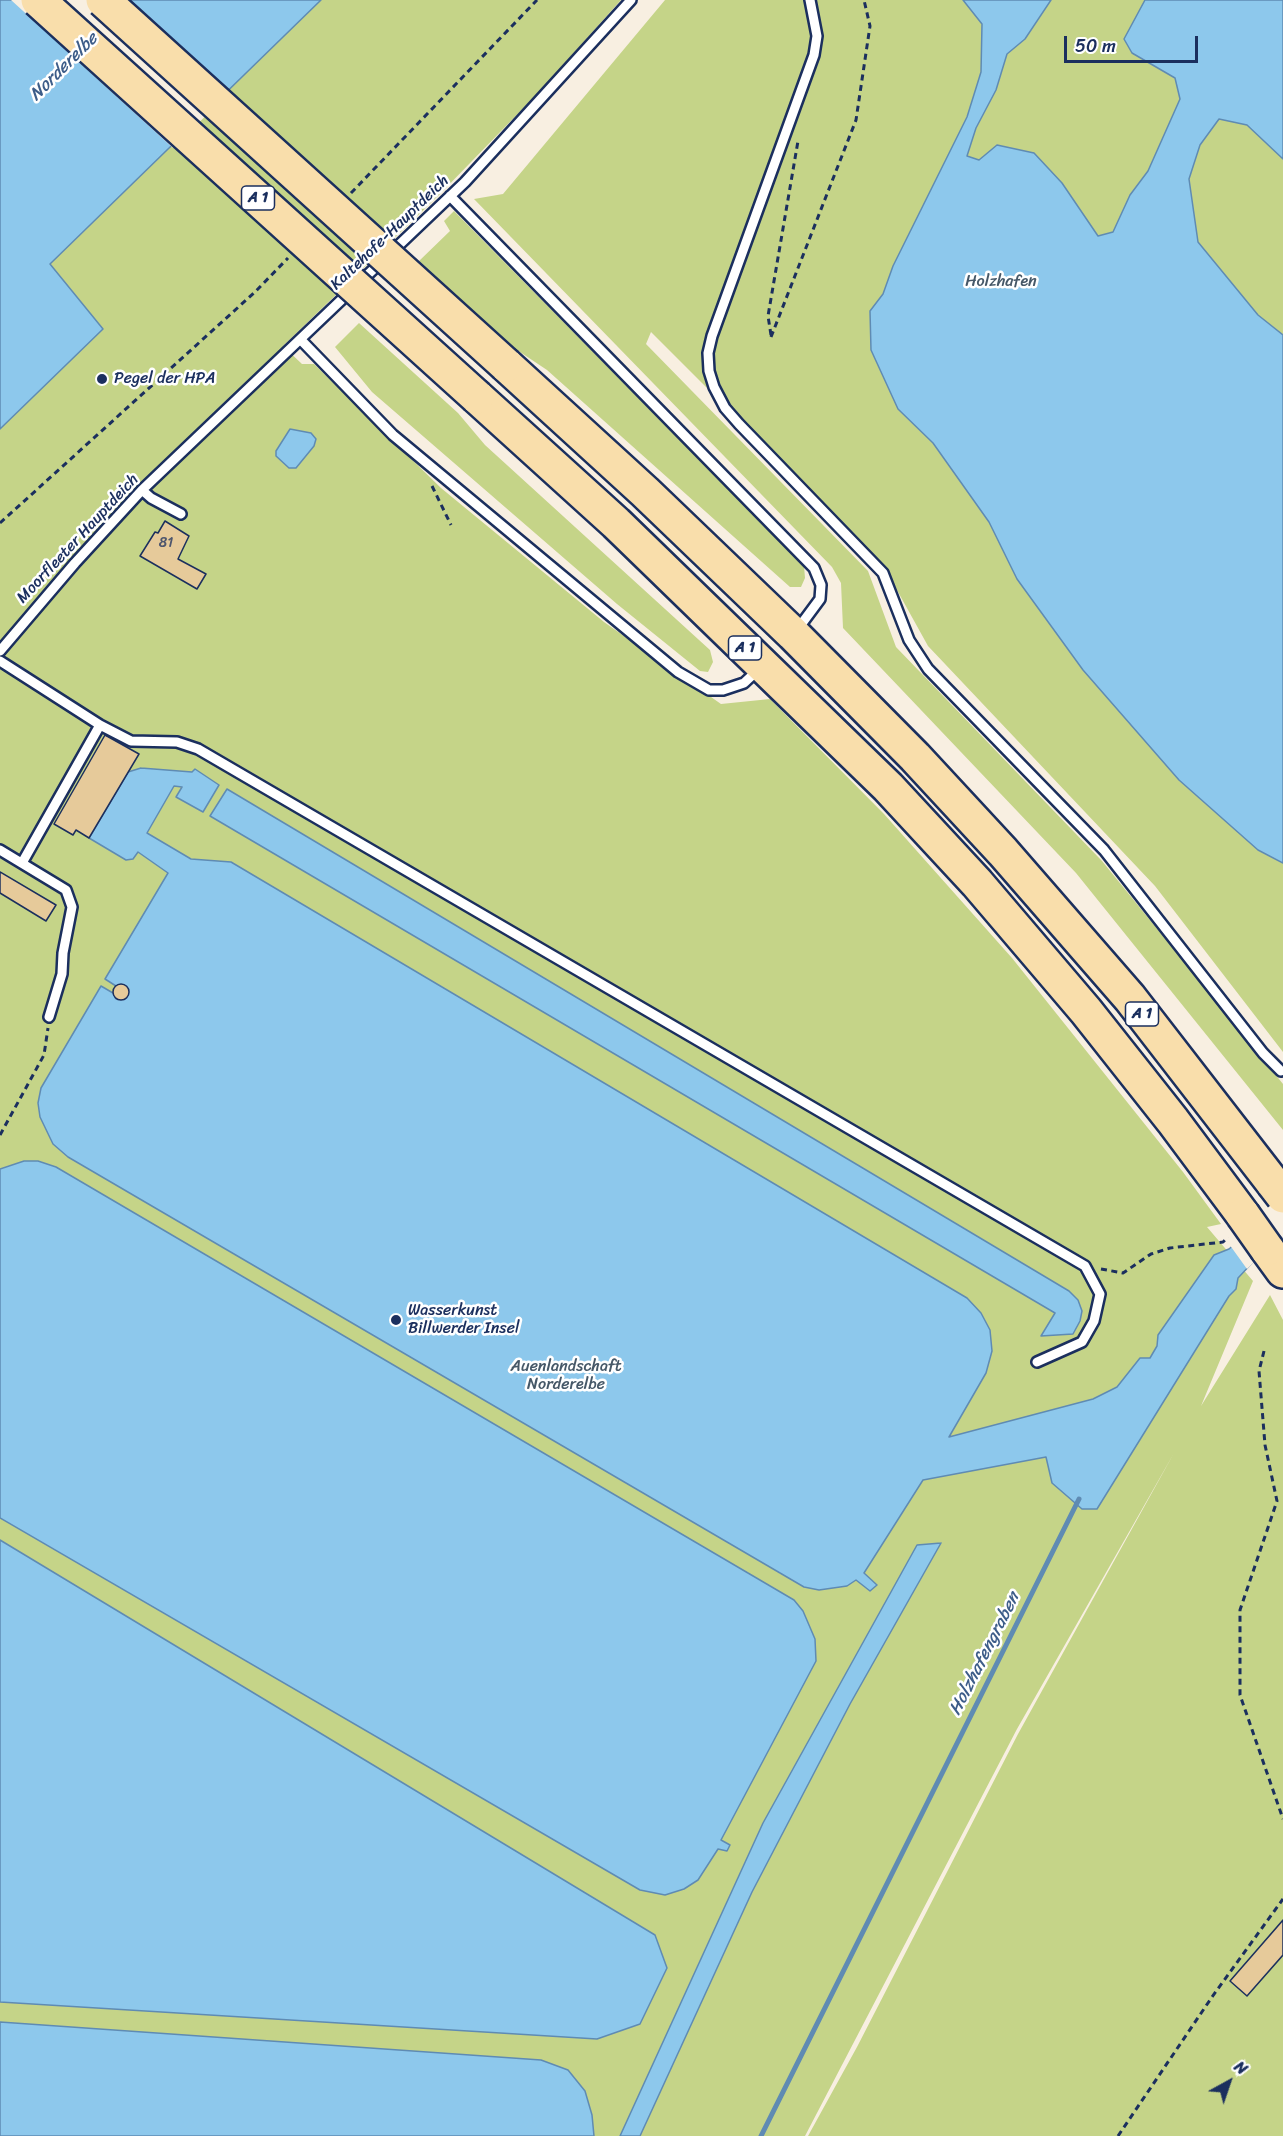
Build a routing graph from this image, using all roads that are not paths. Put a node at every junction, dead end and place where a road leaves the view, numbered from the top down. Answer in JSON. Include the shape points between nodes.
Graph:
{"nodes":[{"id":1,"x":39,"y":0,"type":"edge"},
{"id":2,"x":103,"y":0,"type":"edge"},
{"id":3,"x":631,"y":0,"type":"edge"},
{"id":4,"x":810,"y":0,"type":"edge"},
{"id":5,"x":450,"y":196,"type":"junction"},
{"id":6,"x":301,"y":340,"type":"junction"},
{"id":7,"x":157,"y":476,"type":"joint"},
{"id":8,"x":142,"y":490,"type":"junction"},
{"id":9,"x":181,"y":514,"type":"dead end"},
{"id":10,"x":793,"y":634,"type":"junction"},
{"id":11,"x":0,"y":651,"type":"edge"},
{"id":12,"x":0,"y":661,"type":"edge"},
{"id":13,"x":763,"y":665,"type":"junction"},
{"id":14,"x":100,"y":725,"type":"junction"},
{"id":15,"x":0,"y":850,"type":"edge"},
{"id":16,"x":22,"y":863,"type":"junction"},
{"id":17,"x":49,"y":1017,"type":"road end"},
{"id":18,"x":1281,"y":1071,"type":"dead end"},
{"id":19,"x":1278,"y":1189,"type":"edge"},
{"id":20,"x":1275,"y":1260,"type":"edge"},
{"id":21,"x":1037,"y":1362,"type":"dead end"}],
"edges":[{"from":1,"to":13,"type":"highway","number":"A 1","bridge":true,"via":[[616,523]]},
{"from":2,"to":10,"type":"highway","number":"A 1","bridge":true,"via":[[645,492]]},
{"from":3,"to":5,"type":"lane","name":"Kaltehofe-Hauptdeich"},
{"from":4,"to":18,"type":"lane","via":[[817,36],[814,55],[712,336],[708,353],[714,387],[739,424],[884,573],[909,640],[928,669],[1104,850]]},
{"from":5,"to":6,"type":"lane","name":"Kaltehofe-Hauptdeich"},
{"from":5,"to":10,"type":"lane","via":[[814,568],[821,585],[820,599]]},
{"from":6,"to":7,"type":"lane","name":"Kaltehofe-Hauptdeich"},
{"from":6,"to":13,"type":"lane","via":[[393,435],[678,672],[709,690],[723,690],[744,683]]},
{"from":7,"to":8,"type":"lane","name":"Moorfleeter Hauptdeich"},
{"from":8,"to":9,"type":"lane"},
{"from":8,"to":11,"type":"lane","name":"Moorfleeter Hauptdeich"},
{"from":10,"to":19,"type":"highway","number":"A 1","via":[[1003,852],[1130,998]]},
{"from":12,"to":14,"type":"lane"},
{"from":13,"to":20,"type":"highway","number":"A 1","bridge":true,"via":[[888,786],[977,883],[1173,1121],[1234,1227]]},
{"from":14,"to":16,"type":"lane"},
{"from":14,"to":21,"type":"lane","via":[[130,741],[177,742],[198,749],[1085,1266],[1100,1294],[1094,1321],[1082,1342]]},
{"from":15,"to":16,"type":"lane"},
{"from":16,"to":17,"type":"lane","via":[[66,890],[72,908],[62,974]]}]}
